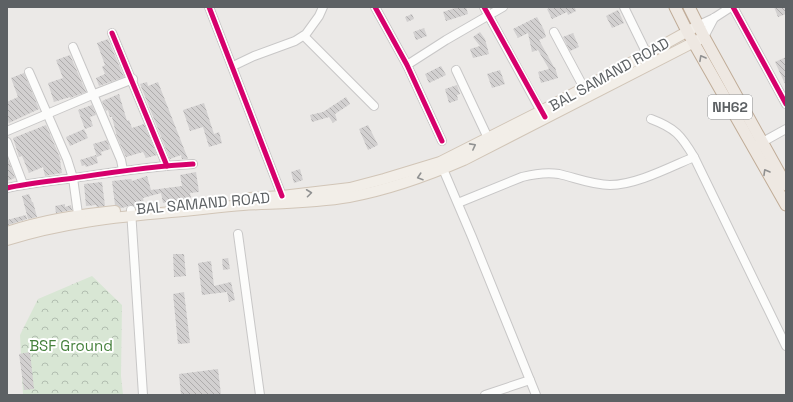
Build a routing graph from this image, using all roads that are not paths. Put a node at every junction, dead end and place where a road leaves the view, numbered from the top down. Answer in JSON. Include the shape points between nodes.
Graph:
{"nodes":[{"id":1,"x":209,"y":7,"type":"edge"},
{"id":2,"x":323,"y":7,"type":"edge"},
{"id":3,"x":375,"y":7,"type":"edge"},
{"id":4,"x":484,"y":7,"type":"edge"},
{"id":5,"x":503,"y":7,"type":"edge"},
{"id":6,"x":624,"y":7,"type":"edge"},
{"id":7,"x":675,"y":7,"type":"edge"},
{"id":8,"x":689,"y":7,"type":"edge"},
{"id":9,"x":732,"y":7,"type":"edge"},
{"id":10,"x":489,"y":15,"type":"junction"},
{"id":11,"x":714,"y":18,"type":"junction"},
{"id":12,"x":698,"y":25,"type":"junction"},
{"id":13,"x":687,"y":31,"type":"junction"},
{"id":14,"x":554,"y":32,"type":"dead end"},
{"id":15,"x":112,"y":33,"type":"dead end"},
{"id":16,"x":304,"y":36,"type":"junction"},
{"id":17,"x":704,"y":37,"type":"junction"},
{"id":18,"x":693,"y":42,"type":"junction"},
{"id":19,"x":73,"y":47,"type":"dead end"},
{"id":20,"x":647,"y":54,"type":"junction"},
{"id":21,"x":407,"y":65,"type":"junction"},
{"id":22,"x":233,"y":66,"type":"junction"},
{"id":23,"x":456,"y":70,"type":"dead end"},
{"id":24,"x":29,"y":72,"type":"dead end"},
{"id":25,"x":132,"y":80,"type":"junction"},
{"id":26,"x":584,"y":88,"type":"junction"},
{"id":27,"x":92,"y":95,"type":"junction"},
{"id":28,"x":786,"y":104,"type":"edge"},
{"id":29,"x":374,"y":106,"type":"dead end"},
{"id":30,"x":48,"y":113,"type":"junction"},
{"id":31,"x":543,"y":114,"type":"junction"},
{"id":32,"x":651,"y":119,"type":"dead end"},
{"id":33,"x":786,"y":129,"type":"edge"},
{"id":34,"x":7,"y":131,"type":"edge"},
{"id":35,"x":488,"y":138,"type":"junction"},
{"id":36,"x":442,"y":141,"type":"dead end"},
{"id":37,"x":7,"y":142,"type":"edge"},
{"id":38,"x":757,"y":144,"type":"junction"},
{"id":39,"x":694,"y":156,"type":"junction"},
{"id":40,"x":194,"y":164,"type":"dead end"},
{"id":41,"x":167,"y":166,"type":"junction"},
{"id":42,"x":443,"y":169,"type":"junction"},
{"id":43,"x":123,"y":170,"type":"junction"},
{"id":44,"x":73,"y":178,"type":"junction"},
{"id":45,"x":23,"y":184,"type":"junction"},
{"id":46,"x":786,"y":185,"type":"edge"},
{"id":47,"x":7,"y":188,"type":"edge"},
{"id":48,"x":282,"y":196,"type":"junction"},
{"id":49,"x":458,"y":204,"type":"junction"},
{"id":50,"x":786,"y":205,"type":"edge"},
{"id":51,"x":131,"y":213,"type":"junction"},
{"id":52,"x":78,"y":214,"type":"junction"},
{"id":53,"x":7,"y":232,"type":"edge"},
{"id":54,"x":238,"y":234,"type":"dead end"},
{"id":55,"x":7,"y":240,"type":"edge"},
{"id":56,"x":786,"y":346,"type":"edge"},
{"id":57,"x":530,"y":380,"type":"junction"},
{"id":58,"x":143,"y":395,"type":"edge"},
{"id":59,"x":260,"y":395,"type":"edge"},
{"id":60,"x":485,"y":395,"type":"edge"},
{"id":61,"x":536,"y":395,"type":"edge"}],
"edges":[{"from":1,"to":22,"type":"street"},
{"from":2,"to":16,"type":"street"},
{"from":3,"to":21,"type":"street"},
{"from":4,"to":10,"type":"street"},
{"from":5,"to":10,"type":"street"},
{"from":6,"to":20,"type":"street"},
{"from":7,"to":13,"type":"highway","number":"NH62"},
{"from":8,"to":12,"type":"highway","number":"NH62"},
{"from":9,"to":11,"type":"street"},
{"from":9,"to":28,"type":"street"},
{"from":10,"to":21,"type":"street"},
{"from":10,"to":31,"type":"street"},
{"from":11,"to":12,"type":"street"},
{"from":11,"to":17,"type":"street"},
{"from":12,"to":13,"type":"main road","name":"BAL SAMAND ROAD"},
{"from":12,"to":17,"type":"highway","number":"NH62"},
{"from":13,"to":18,"type":"highway","number":"NH62"},
{"from":13,"to":20,"type":"main road","name":"BAL SAMAND ROAD"},
{"from":14,"to":26,"type":"street"},
{"from":15,"to":25,"type":"street"},
{"from":16,"to":22,"type":"street"},
{"from":16,"to":29,"type":"street"},
{"from":17,"to":18,"type":"main road","name":"BAL SAMAND ROAD"},
{"from":17,"to":38,"type":"highway","number":"NH62"},
{"from":18,"to":31,"type":"main road","name":"BAL SAMAND ROAD"},
{"from":38,"to":18,"type":"highway","number":"NH62","one_way":true},
{"from":19,"to":27,"type":"street"},
{"from":20,"to":26,"type":"main road","name":"BAL SAMAND ROAD"},
{"from":21,"to":36,"type":"street"},
{"from":22,"to":48,"type":"street"},
{"from":23,"to":35,"type":"street"},
{"from":24,"to":30,"type":"street"},
{"from":25,"to":27,"type":"street"},
{"from":25,"to":41,"type":"street"},
{"from":26,"to":31,"type":"main road","name":"BAL SAMAND ROAD"},
{"from":27,"to":30,"type":"street"},
{"from":27,"to":43,"type":"street"},
{"from":30,"to":34,"type":"street"},
{"from":30,"to":44,"type":"street"},
{"from":31,"to":35,"type":"main road","name":"BAL SAMAND ROAD"},
{"from":31,"to":42,"type":"main road","name":"BAL SAMAND ROAD","via":[[486,149]]},
{"from":32,"to":39,"type":"street","via":[[669,126],[681,136]]},
{"from":33,"to":38,"type":"street"},
{"from":48,"to":35,"type":"main road","name":"BAL SAMAND ROAD","one_way":true,"via":[[350,188],[384,179],[440,162]]},
{"from":37,"to":45,"type":"street"},
{"from":38,"to":46,"type":"highway","number":"NH62"},
{"from":50,"to":38,"type":"highway","number":"NH62","one_way":true},
{"from":39,"to":49,"type":"street","via":[[634,181],[620,184],[599,184],[558,174],[533,174]]},
{"from":39,"to":56,"type":"street"},
{"from":40,"to":41,"type":"street"},
{"from":41,"to":43,"type":"street"},
{"from":42,"to":49,"type":"street"},
{"from":42,"to":51,"type":"main road","name":"BAL SAMAND ROAD","one_way":true,"via":[[382,189],[330,200]]},
{"from":43,"to":44,"type":"street"},
{"from":44,"to":45,"type":"street"},
{"from":44,"to":52,"type":"street"},
{"from":45,"to":47,"type":"street"},
{"from":48,"to":51,"type":"main road","name":"BAL SAMAND ROAD","via":[[242,198]]},
{"from":49,"to":57,"type":"street"},
{"from":51,"to":52,"type":"main road","name":"BAL SAMAND ROAD"},
{"from":51,"to":55,"type":"main road","name":"BAL SAMAND ROAD","via":[[63,225]]},
{"from":51,"to":58,"type":"street"},
{"from":52,"to":53,"type":"main road","name":"BAL SAMAND ROAD"},
{"from":54,"to":59,"type":"street"},
{"from":57,"to":60,"type":"street"},
{"from":57,"to":61,"type":"street"}]}
